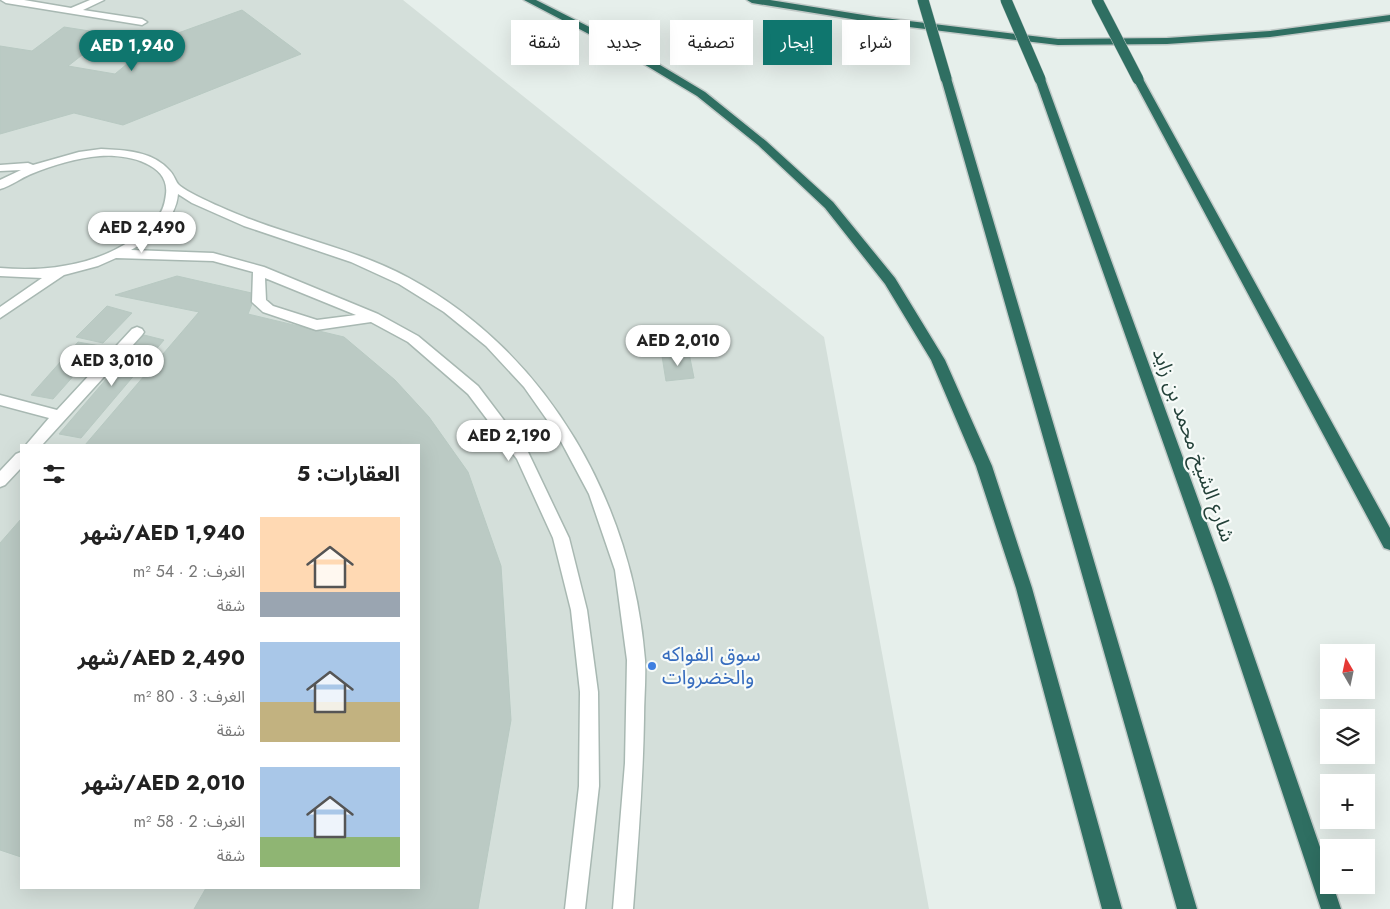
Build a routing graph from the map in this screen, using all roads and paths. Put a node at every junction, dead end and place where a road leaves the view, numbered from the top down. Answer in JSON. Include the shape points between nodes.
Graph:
{"nodes":[{"id":1,"x":6,"y":0,"type":"edge"},
{"id":2,"x":99,"y":0,"type":"edge"},
{"id":3,"x":529,"y":0,"type":"edge"},
{"id":4,"x":752,"y":0,"type":"edge"},
{"id":5,"x":923,"y":0,"type":"edge"},
{"id":6,"x":1006,"y":0,"type":"edge"},
{"id":7,"x":1097,"y":0,"type":"edge"},
{"id":8,"x":71,"y":10,"type":"junction"},
{"id":9,"x":1390,"y":18,"type":"edge"},
{"id":10,"x":142,"y":22,"type":"dead end"},
{"id":11,"x":37,"y":166,"type":"junction"},
{"id":12,"x":0,"y":168,"type":"edge"},
{"id":13,"x":0,"y":185,"type":"edge"},
{"id":14,"x":173,"y":186,"type":"junction"},
{"id":15,"x":117,"y":254,"type":"junction"},
{"id":16,"x":259,"y":270,"type":"junction"},
{"id":17,"x":0,"y":272,"type":"edge"},
{"id":18,"x":60,"y":272,"type":"junction"},
{"id":19,"x":0,"y":313,"type":"edge"},
{"id":20,"x":373,"y":317,"type":"junction"},
{"id":21,"x":137,"y":332,"type":"dead end"},
{"id":22,"x":0,"y":400,"type":"edge"},
{"id":23,"x":60,"y":416,"type":"junction"},
{"id":24,"x":34,"y":444,"type":"edge"},
{"id":25,"x":20,"y":459,"type":"edge"},
{"id":26,"x":2,"y":476,"type":"edge"},
{"id":27,"x":1390,"y":543,"type":"edge"},
{"id":28,"x":575,"y":909,"type":"edge"},
{"id":29,"x":623,"y":909,"type":"edge"},
{"id":30,"x":1112,"y":909,"type":"edge"},
{"id":31,"x":1187,"y":909,"type":"edge"},
{"id":32,"x":1331,"y":909,"type":"edge"}],
"edges":[{"from":1,"to":8,"type":"street"},
{"from":2,"to":8,"type":"street"},
{"from":3,"to":30,"type":"highway","via":[[631,52],[701,94],[762,143],[829,205],[890,281],[938,360],[984,466],[1024,588]]},
{"from":4,"to":9,"type":"highway","via":[[876,20],[1058,42],[1167,41],[1270,34]]},
{"from":5,"to":31,"type":"highway","bridge":true},
{"from":6,"to":32,"type":"highway","name":"شارع الشيخ محمد بن زايد","bridge":true,"via":[[1040,79],[1222,587]]},
{"from":7,"to":27,"type":"highway","bridge":true},
{"from":8,"to":10,"type":"street"},
{"from":11,"to":12,"type":"street"},
{"from":11,"to":13,"type":"street"},
{"from":11,"to":14,"type":"street","via":[[90,154],[137,156],[167,173]]},
{"from":14,"to":15,"type":"street","via":[[172,203],[161,221]]},
{"from":14,"to":29,"type":"street","via":[[248,223],[355,259],[404,282],[449,309],[491,343],[529,383],[562,430],[598,494],[622,570],[636,660],[634,763]]},
{"from":15,"to":16,"type":"street","via":[[213,257]]},
{"from":15,"to":18,"type":"street"},
{"from":16,"to":20,"type":"street"},
{"from":16,"to":20,"type":"street","via":[[259,302],[268,309],[316,325]]},
{"from":17,"to":18,"type":"street","via":[[28,275]]},
{"from":18,"to":19,"type":"street"},
{"from":20,"to":28,"type":"street","via":[[412,339],[473,390],[523,456],[561,538],[579,610],[589,692],[589,786]]},
{"from":21,"to":23,"type":"street"},
{"from":22,"to":23,"type":"street"},
{"from":23,"to":24,"type":"street"},
{"from":25,"to":26,"type":"street"}]}
